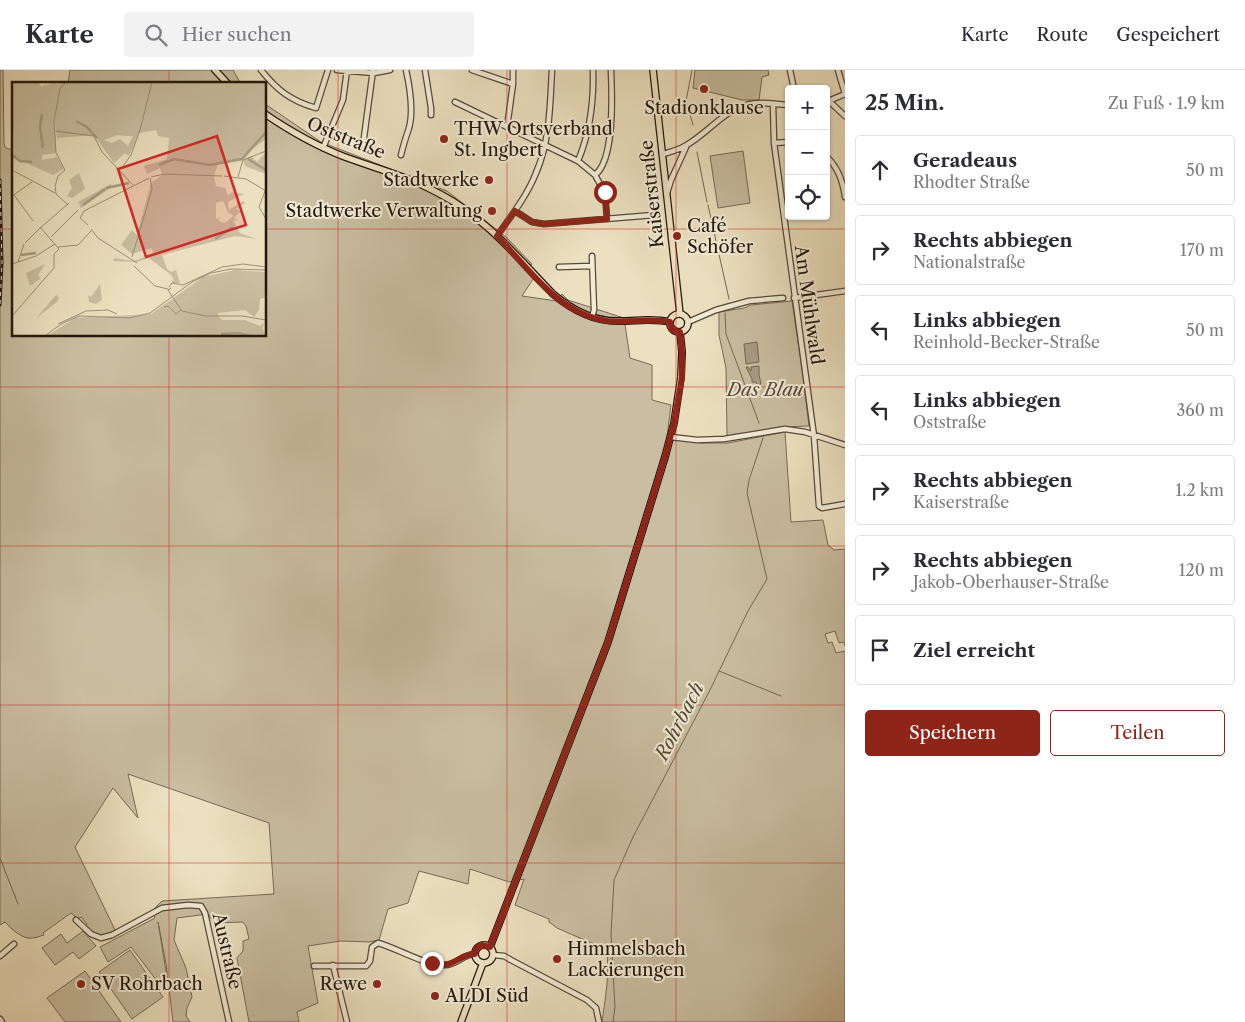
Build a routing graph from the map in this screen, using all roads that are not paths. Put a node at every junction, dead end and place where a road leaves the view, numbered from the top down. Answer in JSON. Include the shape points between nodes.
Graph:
{"nodes":[{"id":1,"x":215,"y":70,"type":"edge"},
{"id":2,"x":261,"y":70,"type":"edge"},
{"id":3,"x":328,"y":70,"type":"edge"},
{"id":4,"x":338,"y":70,"type":"edge"},
{"id":5,"x":390,"y":70,"type":"edge"},
{"id":6,"x":406,"y":70,"type":"edge"},
{"id":7,"x":424,"y":70,"type":"edge"},
{"id":8,"x":472,"y":70,"type":"edge"},
{"id":9,"x":513,"y":70,"type":"edge"},
{"id":10,"x":552,"y":70,"type":"edge"},
{"id":11,"x":593,"y":70,"type":"edge"},
{"id":12,"x":610,"y":70,"type":"edge"},
{"id":13,"x":653,"y":70,"type":"edge"},
{"id":14,"x":790,"y":70,"type":"edge"},
{"id":15,"x":838,"y":70,"type":"edge"},
{"id":16,"x":347,"y":71,"type":"edge"},
{"id":17,"x":373,"y":71,"type":"edge"},
{"id":18,"x":226,"y":82,"type":"edge"},
{"id":19,"x":513,"y":84,"type":"junction"},
{"id":20,"x":793,"y":85,"type":"edge"},
{"id":21,"x":845,"y":94,"type":"edge"},
{"id":22,"x":830,"y":100,"type":"edge"},
{"id":23,"x":455,"y":102,"type":"dead end"},
{"id":24,"x":830,"y":103,"type":"edge"},
{"id":25,"x":773,"y":104,"type":"junction"},
{"id":26,"x":785,"y":105,"type":"edge"},
{"id":27,"x":266,"y":115,"type":"edge"},
{"id":28,"x":431,"y":115,"type":"dead end"},
{"id":29,"x":845,"y":116,"type":"edge"},
{"id":30,"x":507,"y":127,"type":"junction"},
{"id":31,"x":785,"y":142,"type":"edge"},
{"id":32,"x":774,"y":143,"type":"junction"},
{"id":33,"x":688,"y":144,"type":"junction"},
{"id":34,"x":363,"y":145,"type":"dead end"},
{"id":35,"x":545,"y":146,"type":"junction"},
{"id":36,"x":323,"y":148,"type":"junction"},
{"id":37,"x":663,"y":154,"type":"junction"},
{"id":38,"x":401,"y":155,"type":"dead end"},
{"id":39,"x":578,"y":161,"type":"junction"},
{"id":40,"x":830,"y":161,"type":"edge"},
{"id":41,"x":595,"y":175,"type":"junction"},
{"id":42,"x":667,"y":194,"type":"junction"},
{"id":43,"x":845,"y":197,"type":"edge"},
{"id":44,"x":515,"y":211,"type":"junction"},
{"id":45,"x":654,"y":215,"type":"dead end"},
{"id":46,"x":607,"y":219,"type":"junction"},
{"id":47,"x":497,"y":236,"type":"junction"},
{"id":48,"x":592,"y":256,"type":"dead end"},
{"id":49,"x":591,"y":266,"type":"junction"},
{"id":50,"x":559,"y":267,"type":"dead end"},
{"id":51,"x":845,"y":291,"type":"edge"},
{"id":52,"x":783,"y":298,"type":"dead end"},
{"id":53,"x":794,"y":298,"type":"junction"},
{"id":54,"x":680,"y":314,"type":"junction"},
{"id":55,"x":592,"y":318,"type":"junction"},
{"id":56,"x":670,"y":322,"type":"junction"},
{"id":57,"x":688,"y":322,"type":"junction"},
{"id":58,"x":680,"y":332,"type":"junction"},
{"id":59,"x":814,"y":436,"type":"junction"},
{"id":60,"x":671,"y":437,"type":"junction"},
{"id":61,"x":845,"y":445,"type":"edge"},
{"id":62,"x":845,"y":504,"type":"edge"},
{"id":63,"x":76,"y":920,"type":"dead end"},
{"id":64,"x":14,"y":944,"type":"dead end"},
{"id":65,"x":490,"y":947,"type":"junction"},
{"id":66,"x":475,"y":954,"type":"junction"},
{"id":67,"x":493,"y":955,"type":"junction"},
{"id":68,"x":0,"y":956,"type":"edge"},
{"id":69,"x":483,"y":964,"type":"junction"},
{"id":70,"x":333,"y":965,"type":"junction"},
{"id":71,"x":314,"y":966,"type":"dead end"},
{"id":72,"x":0,"y":1019,"type":"edge"},
{"id":73,"x":2,"y":1022,"type":"edge"},
{"id":74,"x":229,"y":1022,"type":"edge"},
{"id":75,"x":347,"y":1022,"type":"edge"},
{"id":76,"x":461,"y":1022,"type":"edge"},
{"id":77,"x":599,"y":1022,"type":"edge"}],
"edges":[{"from":1,"to":18,"type":"main road"},
{"from":2,"to":3,"type":"street","via":[[286,96],[316,108]]},
{"from":4,"to":16,"type":"street"},
{"from":5,"to":17,"type":"street"},
{"from":6,"to":38,"type":"street","via":[[411,113]]},
{"from":7,"to":28,"type":"street"},
{"from":8,"to":19,"type":"street"},
{"from":9,"to":19,"type":"street"},
{"from":10,"to":35,"type":"street"},
{"from":11,"to":39,"type":"street","via":[[591,119]]},
{"from":12,"to":41,"type":"street","via":[[612,101],[606,157]]},
{"from":13,"to":37,"type":"main road","name":"Kaiserstraße"},
{"from":14,"to":20,"type":"street"},
{"from":15,"to":21,"type":"street"},
{"from":16,"to":17,"type":"street"},
{"from":16,"to":36,"type":"street","via":[[343,100]]},
{"from":17,"to":34,"type":"street"},
{"from":19,"to":30,"type":"street"},
{"from":21,"to":22,"type":"street"},
{"from":23,"to":30,"type":"street"},
{"from":24,"to":29,"type":"street"},
{"from":25,"to":26,"type":"street"},
{"from":25,"to":32,"type":"street","name":"Am Mühlwald"},
{"from":25,"to":33,"type":"street","via":[[747,104],[737,108]]},
{"from":27,"to":36,"type":"main road","name":"Oststraße"},
{"from":30,"to":35,"type":"street"},
{"from":31,"to":32,"type":"street"},
{"from":32,"to":53,"type":"street","name":"Am Mühlwald"},
{"from":33,"to":37,"type":"street"},
{"from":33,"to":42,"type":"street"},
{"from":35,"to":39,"type":"street"},
{"from":35,"to":44,"type":"street","via":[[536,175]]},
{"from":36,"to":47,"type":"main road","name":"Oststraße","via":[[428,187],[468,210]]},
{"from":37,"to":42,"type":"main road","name":"Kaiserstraße"},
{"from":39,"to":41,"type":"street"},
{"from":40,"to":43,"type":"street","via":[[842,180]]},
{"from":41,"to":46,"type":"street","via":[[605,192]]},
{"from":42,"to":54,"type":"main road","name":"Kaiserstraße"},
{"from":44,"to":46,"type":"street","via":[[532,222],[544,224]]},
{"from":44,"to":47,"type":"street"},
{"from":45,"to":46,"type":"street"},
{"from":47,"to":55,"type":"main road","name":"Oststraße","via":[[553,294]]},
{"from":48,"to":49,"type":"street"},
{"from":49,"to":50,"type":"street"},
{"from":49,"to":55,"type":"street"},
{"from":51,"to":53,"type":"street"},
{"from":52,"to":57,"type":"street","via":[[716,310]]},
{"from":53,"to":59,"type":"street","name":"Am Mühlwald"},
{"from":54,"to":56,"type":"main road","via":[[673,316]]},
{"from":54,"to":57,"type":"main road"},
{"from":55,"to":56,"type":"main road","name":"Oststraße","via":[[618,322]]},
{"from":56,"to":58,"type":"main road","via":[[672,330]]},
{"from":57,"to":58,"type":"main road","via":[[685,330]]},
{"from":58,"to":60,"type":"main road","via":[[682,377]]},
{"from":59,"to":60,"type":"street","via":[[785,429],[724,439]]},
{"from":59,"to":61,"type":"street"},
{"from":59,"to":62,"type":"street","name":"Am Mühlwald","via":[[819,506]]},
{"from":60,"to":65,"type":"main road","via":[[608,642]]},
{"from":63,"to":74,"type":"street","name":"Austraße","via":[[91,934],[101,938],[162,908],[201,906]]},
{"from":64,"to":68,"type":"street"},
{"from":65,"to":66,"type":"main road","via":[[481,945]]},
{"from":65,"to":67,"type":"main road"},
{"from":66,"to":69,"type":"main road","via":[[476,960]]},
{"from":66,"to":70,"type":"street","via":[[451,965],[437,965],[378,943],[372,947],[366,966]]},
{"from":67,"to":69,"type":"main road"},
{"from":67,"to":77,"type":"street","via":[[504,956],[586,1000],[596,1008]]},
{"from":69,"to":76,"type":"main road"},
{"from":70,"to":71,"type":"street"},
{"from":70,"to":75,"type":"street"},
{"from":72,"to":73,"type":"street"}]}
